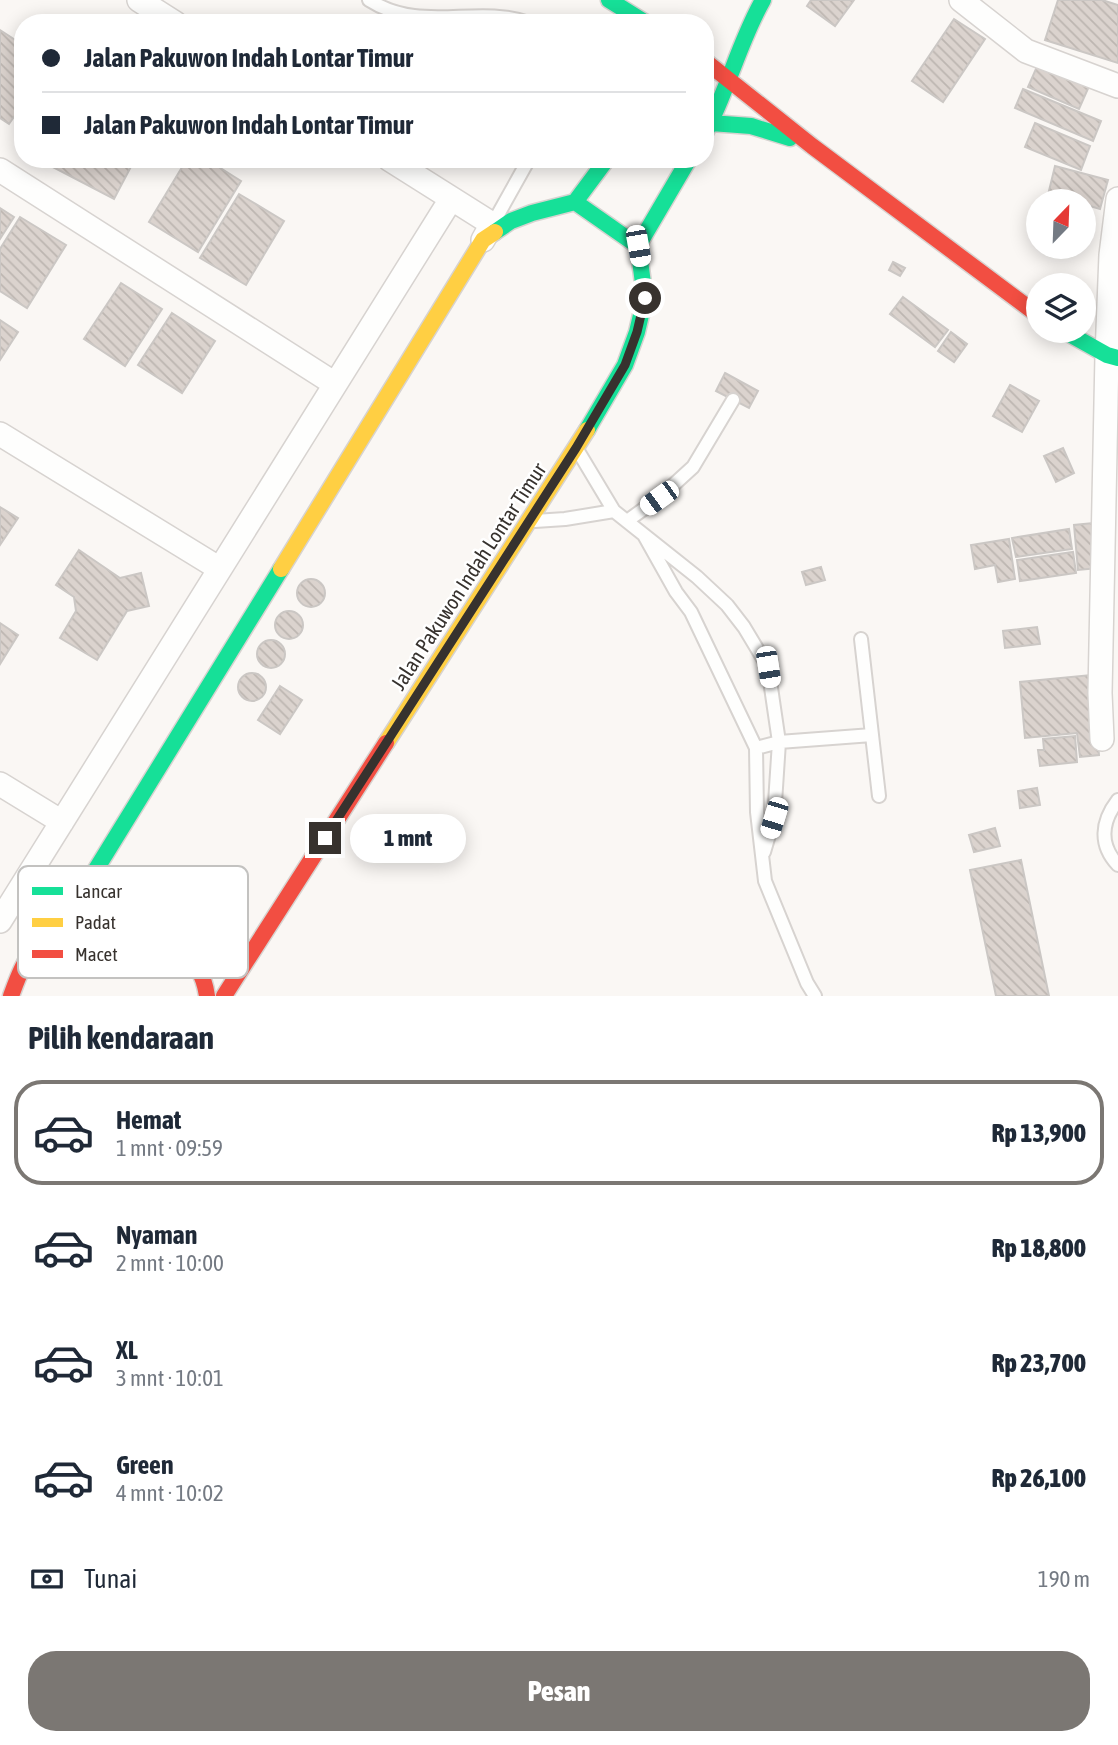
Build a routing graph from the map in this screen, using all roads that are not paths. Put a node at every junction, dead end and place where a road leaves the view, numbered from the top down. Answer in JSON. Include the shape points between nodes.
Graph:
{"nodes":[{"id":1,"x":139,"y":0,"type":"edge"},
{"id":2,"x":369,"y":0,"type":"edge"},
{"id":3,"x":609,"y":0,"type":"edge"},
{"id":4,"x":762,"y":0,"type":"edge"},
{"id":5,"x":961,"y":0,"type":"edge"},
{"id":6,"x":161,"y":14,"type":"edge"},
{"id":7,"x":399,"y":14,"type":"edge"},
{"id":8,"x":632,"y":14,"type":"edge"},
{"id":9,"x":714,"y":69,"type":"edge"},
{"id":10,"x":727,"y":80,"type":"junction"},
{"id":11,"x":1118,"y":86,"type":"edge"},
{"id":12,"x":714,"y":112,"type":"edge"},
{"id":13,"x":714,"y":125,"type":"edge"},
{"id":14,"x":812,"y":146,"type":"junction"},
{"id":15,"x":403,"y":168,"type":"edge"},
{"id":16,"x":524,"y":168,"type":"edge"},
{"id":17,"x":600,"y":168,"type":"edge"},
{"id":18,"x":684,"y":168,"type":"edge"},
{"id":19,"x":0,"y":170,"type":"edge"},
{"id":20,"x":452,"y":199,"type":"junction"},
{"id":21,"x":1118,"y":199,"type":"edge"},
{"id":22,"x":575,"y":202,"type":"junction"},
{"id":23,"x":487,"y":232,"type":"junction"},
{"id":24,"x":638,"y":246,"type":"junction"},
{"id":25,"x":1026,"y":306,"type":"edge"},
{"id":26,"x":1108,"y":348,"type":"edge"},
{"id":27,"x":335,"y":384,"type":"junction"},
{"id":28,"x":733,"y":400,"type":"dead end"},
{"id":29,"x":0,"y":434,"type":"edge"},
{"id":30,"x":576,"y":448,"type":"junction"},
{"id":31,"x":1112,"y":454,"type":"edge"},
{"id":32,"x":614,"y":511,"type":"junction"},
{"id":33,"x":527,"y":521,"type":"junction"},
{"id":34,"x":627,"y":521,"type":"junction"},
{"id":35,"x":644,"y":535,"type":"junction"},
{"id":36,"x":220,"y":569,"type":"junction"},
{"id":37,"x":861,"y":639,"type":"dead end"},
{"id":38,"x":872,"y":735,"type":"junction"},
{"id":39,"x":1102,"y":738,"type":"dead end"},
{"id":40,"x":779,"y":742,"type":"junction"},
{"id":41,"x":756,"y":748,"type":"junction"},
{"id":42,"x":0,"y":784,"type":"edge"},
{"id":43,"x":879,"y":796,"type":"dead end"},
{"id":44,"x":1118,"y":800,"type":"edge"},
{"id":45,"x":62,"y":822,"type":"junction"},
{"id":46,"x":763,"y":855,"type":"junction"},
{"id":47,"x":1118,"y":865,"type":"edge"},
{"id":48,"x":34,"y":866,"type":"edge"},
{"id":49,"x":98,"y":866,"type":"edge"},
{"id":50,"x":18,"y":892,"type":"edge"},
{"id":51,"x":0,"y":921,"type":"edge"},
{"id":52,"x":248,"y":958,"type":"edge"},
{"id":53,"x":18,"y":972,"type":"edge"},
{"id":54,"x":201,"y":978,"type":"edge"},
{"id":55,"x":235,"y":978,"type":"edge"},
{"id":56,"x":11,"y":996,"type":"edge"},
{"id":57,"x":207,"y":996,"type":"edge"},
{"id":58,"x":224,"y":996,"type":"edge"},
{"id":59,"x":815,"y":996,"type":"edge"}],
"edges":[{"from":1,"to":6,"type":"street"},
{"from":2,"to":7,"type":"lane"},
{"from":3,"to":8,"type":"street"},
{"from":4,"to":10,"type":"street"},
{"from":5,"to":11,"type":"street","via":[[1026,51]]},
{"from":9,"to":10,"type":"street"},
{"from":10,"to":12,"type":"street"},
{"from":10,"to":14,"type":"street"},
{"from":13,"to":14,"type":"street","via":[[731,121],[753,125]]},
{"from":14,"to":25,"type":"street"},
{"from":15,"to":20,"type":"street"},
{"from":16,"to":23,"type":"lane"},
{"from":17,"to":22,"type":"street"},
{"from":18,"to":24,"type":"street"},
{"from":19,"to":27,"type":"street"},
{"from":20,"to":23,"type":"street"},
{"from":20,"to":27,"type":"street"},
{"from":21,"to":26,"type":"street"},
{"from":22,"to":23,"type":"street"},
{"from":22,"to":24,"type":"street"},
{"from":23,"to":49,"type":"street"},
{"from":24,"to":30,"type":"street","name":"Jalan Pakuwon Indah Lontar Timur","via":[[645,298],[637,332],[625,365]]},
{"from":26,"to":31,"type":"street"},
{"from":27,"to":36,"type":"street"},
{"from":28,"to":34,"type":"lane","via":[[693,467]]},
{"from":29,"to":36,"type":"street"},
{"from":30,"to":32,"type":"lane"},
{"from":30,"to":33,"type":"street","name":"Jalan Pakuwon Indah Lontar Timur"},
{"from":31,"to":39,"type":"street","via":[[1100,693]]},
{"from":32,"to":33,"type":"lane"},
{"from":32,"to":34,"type":"lane"},
{"from":33,"to":52,"type":"street","name":"Jalan Pakuwon Indah Lontar Timur"},
{"from":34,"to":35,"type":"lane"},
{"from":35,"to":40,"type":"lane","via":[[727,605],[744,627],[768,667]]},
{"from":35,"to":41,"type":"lane","via":[[691,612]]},
{"from":36,"to":45,"type":"street"},
{"from":37,"to":38,"type":"lane"},
{"from":38,"to":40,"type":"lane"},
{"from":38,"to":43,"type":"lane"},
{"from":40,"to":41,"type":"lane"},
{"from":40,"to":46,"type":"lane","via":[[774,818]]},
{"from":41,"to":46,"type":"lane"},
{"from":42,"to":45,"type":"street"},
{"from":44,"to":47,"type":"lane","via":[[1107,819],[1103,842]]},
{"from":45,"to":48,"type":"street"},
{"from":46,"to":59,"type":"lane","via":[[765,880]]},
{"from":50,"to":51,"type":"street"},
{"from":53,"to":56,"type":"street"},
{"from":54,"to":57,"type":"street"},
{"from":55,"to":58,"type":"street","name":"Jalan Pakuwon Indah Lontar Timur"}]}
